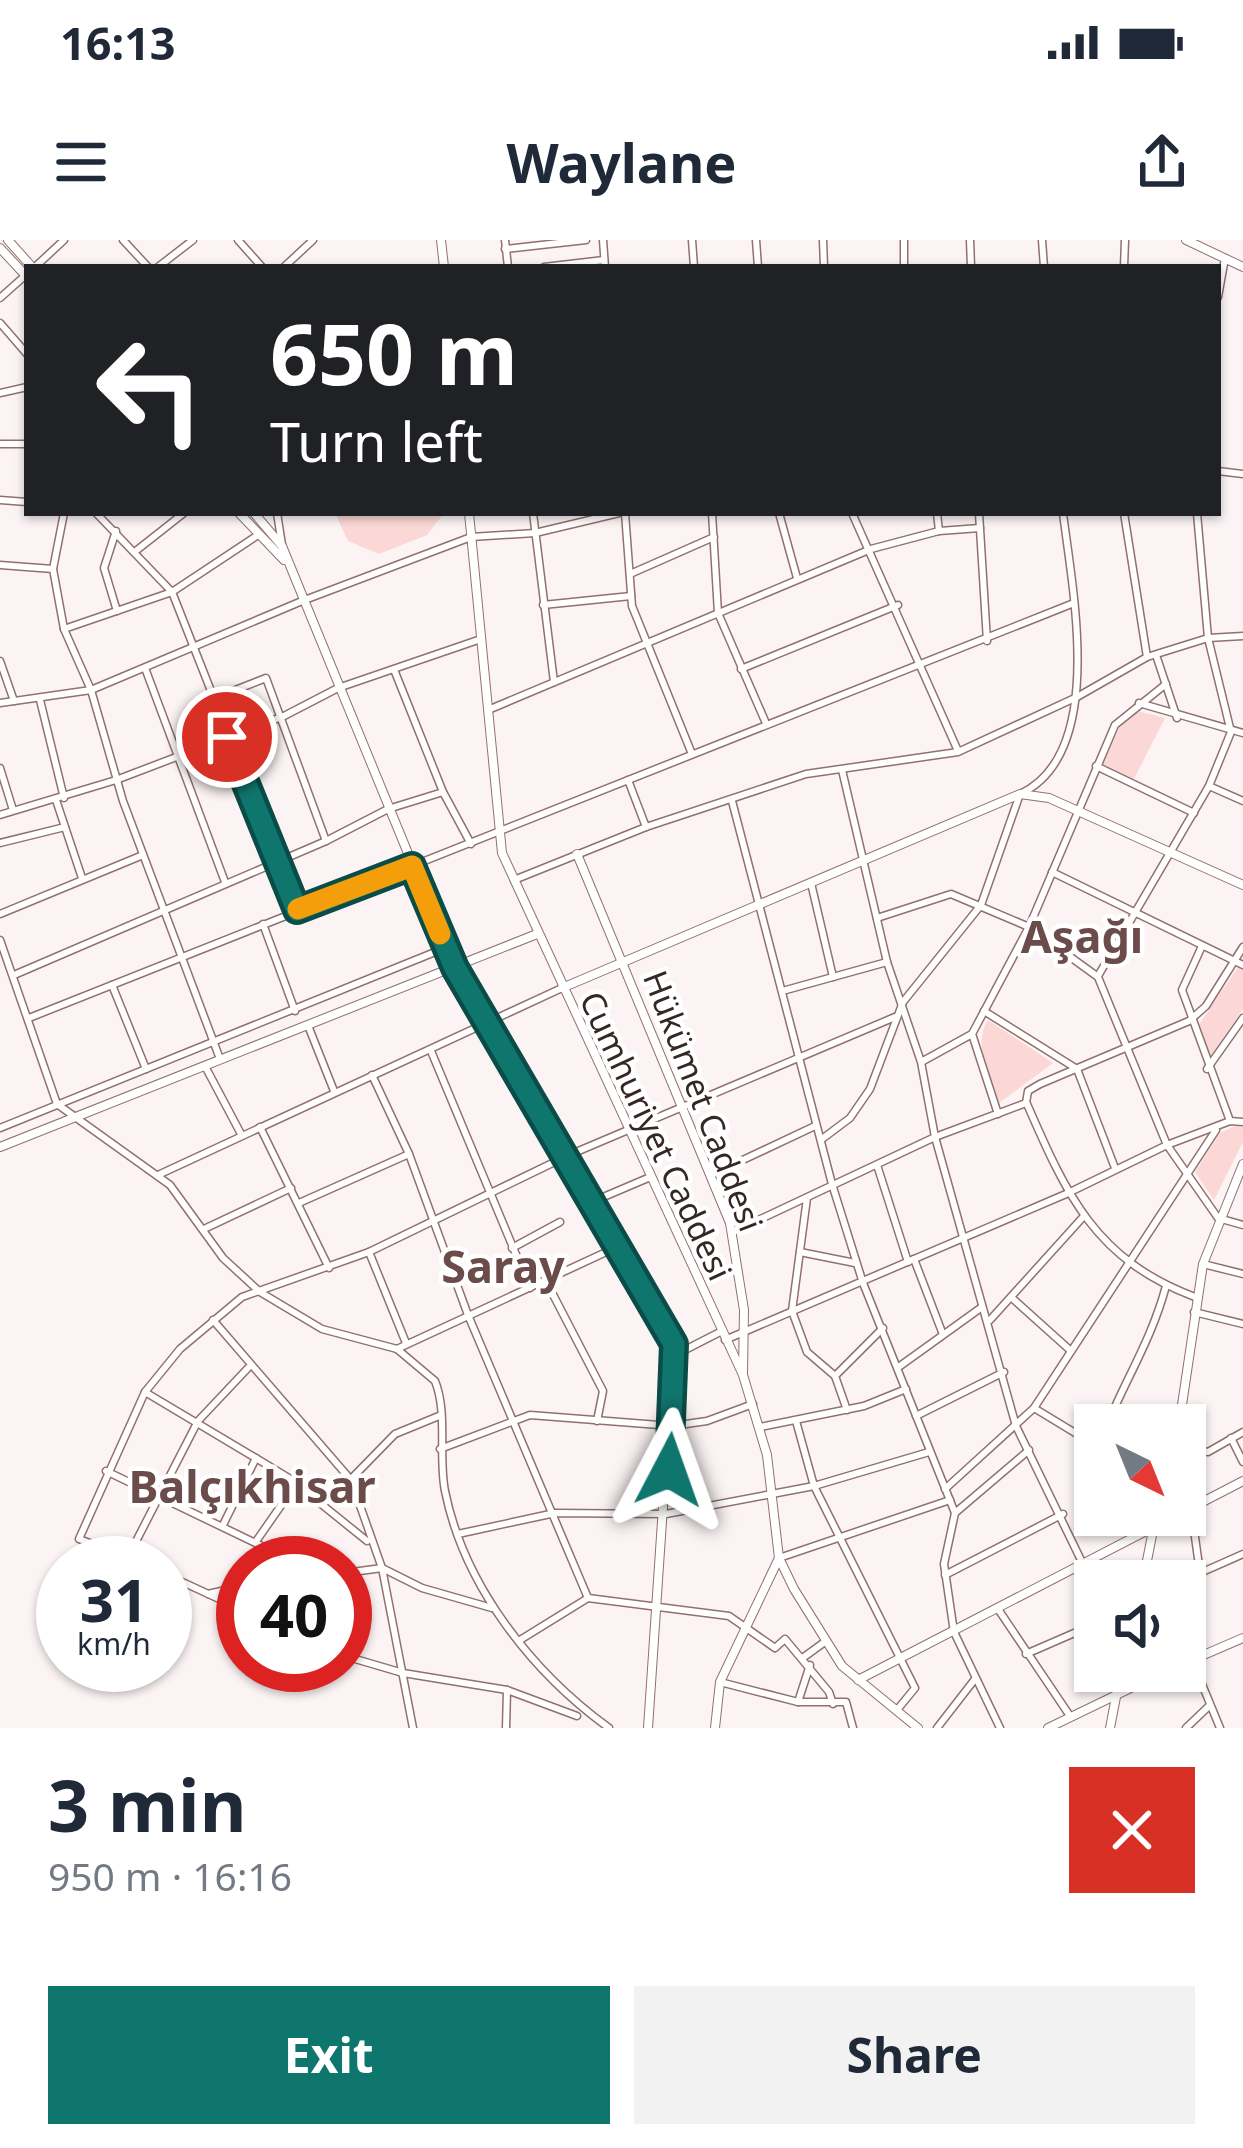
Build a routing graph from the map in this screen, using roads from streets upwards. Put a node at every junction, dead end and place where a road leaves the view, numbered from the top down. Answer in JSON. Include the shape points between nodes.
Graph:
{"nodes":[{"id":1,"x":64,"y":240,"type":"edge"},
{"id":2,"x":124,"y":240,"type":"edge"},
{"id":3,"x":193,"y":240,"type":"edge"},
{"id":4,"x":238,"y":240,"type":"edge"},
{"id":5,"x":313,"y":240,"type":"edge"},
{"id":6,"x":586,"y":240,"type":"edge"},
{"id":7,"x":603,"y":240,"type":"edge"},
{"id":8,"x":1186,"y":240,"type":"edge"},
{"id":9,"x":505,"y":244,"type":"edge"},
{"id":10,"x":1204,"y":244,"type":"edge"},
{"id":11,"x":0,"y":248,"type":"edge"},
{"id":12,"x":1225,"y":258,"type":"junction"},
{"id":13,"x":38,"y":264,"type":"edge"},
{"id":14,"x":145,"y":264,"type":"edge"},
{"id":15,"x":162,"y":264,"type":"edge"},
{"id":16,"x":259,"y":264,"type":"edge"},
{"id":17,"x":287,"y":264,"type":"edge"},
{"id":18,"x":604,"y":264,"type":"edge"},
{"id":19,"x":1243,"y":267,"type":"edge"},
{"id":20,"x":24,"y":268,"type":"edge"},
{"id":21,"x":24,"y":276,"type":"edge"},
{"id":22,"x":1221,"y":280,"type":"edge"},
{"id":23,"x":0,"y":298,"type":"edge"},
{"id":24,"x":0,"y":323,"type":"edge"},
{"id":25,"x":24,"y":351,"type":"edge"},
{"id":26,"x":60,"y":516,"type":"edge"},
{"id":27,"x":99,"y":516,"type":"edge"},
{"id":28,"x":177,"y":516,"type":"edge"},
{"id":29,"x":242,"y":516,"type":"edge"},
{"id":30,"x":257,"y":516,"type":"edge"},
{"id":31,"x":277,"y":516,"type":"edge"},
{"id":32,"x":469,"y":516,"type":"edge"},
{"id":33,"x":533,"y":516,"type":"edge"},
{"id":34,"x":609,"y":516,"type":"edge"},
{"id":35,"x":622,"y":516,"type":"edge"},
{"id":36,"x":712,"y":516,"type":"edge"},
{"id":37,"x":780,"y":516,"type":"edge"},
{"id":38,"x":854,"y":516,"type":"edge"},
{"id":39,"x":937,"y":516,"type":"edge"},
{"id":40,"x":979,"y":516,"type":"edge"},
{"id":41,"x":1063,"y":516,"type":"edge"},
{"id":42,"x":1125,"y":516,"type":"edge"},
{"id":43,"x":1197,"y":516,"type":"edge"},
{"id":44,"x":980,"y":527,"type":"junction"},
{"id":45,"x":116,"y":531,"type":"junction"},
{"id":46,"x":270,"y":531,"type":"junction"},
{"id":47,"x":939,"y":531,"type":"junction"},
{"id":48,"x":535,"y":533,"type":"junction"},
{"id":49,"x":258,"y":535,"type":"junction"},
{"id":50,"x":471,"y":537,"type":"junction"},
{"id":51,"x":714,"y":537,"type":"junction"},
{"id":52,"x":282,"y":546,"type":"junction"},
{"id":53,"x":871,"y":549,"type":"junction"},
{"id":54,"x":137,"y":550,"type":"junction"},
{"id":55,"x":286,"y":562,"type":"junction"},
{"id":56,"x":0,"y":565,"type":"edge"},
{"id":57,"x":53,"y":568,"type":"junction"},
{"id":58,"x":630,"y":574,"type":"junction"},
{"id":59,"x":797,"y":578,"type":"junction"},
{"id":60,"x":172,"y":592,"type":"junction"},
{"id":61,"x":631,"y":596,"type":"junction"},
{"id":62,"x":302,"y":601,"type":"junction"},
{"id":63,"x":1074,"y":603,"type":"junction"},
{"id":64,"x":543,"y":605,"type":"junction"},
{"id":65,"x":898,"y":605,"type":"junction"},
{"id":66,"x":117,"y":611,"type":"junction"},
{"id":67,"x":718,"y":613,"type":"junction"},
{"id":68,"x":64,"y":629,"type":"junction"},
{"id":69,"x":1243,"y":636,"type":"edge"},
{"id":70,"x":1208,"y":638,"type":"junction"},
{"id":71,"x":481,"y":639,"type":"junction"},
{"id":72,"x":987,"y":641,"type":"junction"},
{"id":73,"x":646,"y":644,"type":"junction"},
{"id":74,"x":197,"y":646,"type":"junction"},
{"id":75,"x":1152,"y":656,"type":"junction"},
{"id":76,"x":0,"y":661,"type":"edge"},
{"id":77,"x":925,"y":666,"type":"junction"},
{"id":78,"x":146,"y":668,"type":"junction"},
{"id":79,"x":741,"y":669,"type":"junction"},
{"id":80,"x":395,"y":670,"type":"junction"},
{"id":81,"x":554,"y":683,"type":"junction"},
{"id":82,"x":1166,"y":684,"type":"junction"},
{"id":83,"x":338,"y":688,"type":"junction"},
{"id":84,"x":91,"y":690,"type":"junction"},
{"id":85,"x":1077,"y":697,"type":"junction"},
{"id":86,"x":214,"y":698,"type":"junction"},
{"id":87,"x":40,"y":700,"type":"junction"},
{"id":88,"x":14,"y":701,"type":"junction"},
{"id":89,"x":1139,"y":703,"type":"junction"},
{"id":90,"x":0,"y":704,"type":"edge"},
{"id":91,"x":488,"y":710,"type":"junction"},
{"id":92,"x":284,"y":716,"type":"junction"},
{"id":93,"x":1178,"y":718,"type":"junction"},
{"id":94,"x":766,"y":723,"type":"junction"},
{"id":95,"x":1231,"y":732,"type":"junction"},
{"id":96,"x":1243,"y":734,"type":"edge"},
{"id":97,"x":227,"y":737,"type":"junction"},
{"id":98,"x":958,"y":752,"type":"junction"},
{"id":99,"x":692,"y":754,"type":"junction"},
{"id":100,"x":177,"y":757,"type":"junction"},
{"id":101,"x":1096,"y":766,"type":"junction"},
{"id":102,"x":0,"y":768,"type":"edge"},
{"id":103,"x":842,"y":770,"type":"junction"},
{"id":104,"x":628,"y":779,"type":"junction"},
{"id":105,"x":116,"y":780,"type":"junction"},
{"id":106,"x":1209,"y":786,"type":"junction"},
{"id":107,"x":442,"y":792,"type":"junction"},
{"id":108,"x":1020,"y":794,"type":"junction"},
{"id":109,"x":60,"y":799,"type":"junction"},
{"id":110,"x":732,"y":801,"type":"junction"},
{"id":111,"x":1243,"y":801,"type":"edge"},
{"id":112,"x":388,"y":809,"type":"junction"},
{"id":113,"x":1075,"y":809,"type":"junction"},
{"id":114,"x":14,"y":811,"type":"junction"},
{"id":115,"x":1194,"y":813,"type":"junction"},
{"id":116,"x":0,"y":814,"type":"edge"},
{"id":117,"x":65,"y":827,"type":"junction"},
{"id":118,"x":646,"y":827,"type":"junction"},
{"id":119,"x":497,"y":831,"type":"junction"},
{"id":120,"x":326,"y":841,"type":"junction"},
{"id":121,"x":0,"y":843,"type":"edge"},
{"id":122,"x":471,"y":844,"type":"junction"},
{"id":123,"x":1172,"y":853,"type":"junction"},
{"id":124,"x":577,"y":854,"type":"junction"},
{"id":125,"x":143,"y":855,"type":"junction"},
{"id":126,"x":276,"y":860,"type":"junction"},
{"id":127,"x":866,"y":863,"type":"junction"},
{"id":128,"x":412,"y":866,"type":"junction"},
{"id":129,"x":1051,"y":872,"type":"junction"},
{"id":130,"x":82,"y":878,"type":"junction"},
{"id":131,"x":514,"y":880,"type":"junction"},
{"id":132,"x":225,"y":882,"type":"junction"},
{"id":133,"x":811,"y":884,"type":"junction"},
{"id":134,"x":1243,"y":885,"type":"edge"},
{"id":135,"x":761,"y":902,"type":"junction"},
{"id":136,"x":981,"y":905,"type":"junction"},
{"id":137,"x":160,"y":908,"type":"junction"},
{"id":138,"x":297,"y":910,"type":"junction"},
{"id":139,"x":0,"y":914,"type":"edge"},
{"id":140,"x":1134,"y":914,"type":"junction"},
{"id":141,"x":877,"y":919,"type":"junction"},
{"id":142,"x":263,"y":924,"type":"junction"},
{"id":143,"x":1030,"y":926,"type":"junction"},
{"id":144,"x":537,"y":934,"type":"junction"},
{"id":145,"x":0,"y":940,"type":"edge"},
{"id":146,"x":1202,"y":946,"type":"junction"},
{"id":147,"x":1243,"y":947,"type":"edge"},
{"id":148,"x":446,"y":948,"type":"junction"},
{"id":149,"x":180,"y":957,"type":"junction"},
{"id":150,"x":623,"y":960,"type":"junction"},
{"id":151,"x":887,"y":962,"type":"junction"},
{"id":152,"x":1239,"y":963,"type":"edge"},
{"id":153,"x":455,"y":968,"type":"junction"},
{"id":154,"x":14,"y":975,"type":"junction"},
{"id":155,"x":833,"y":977,"type":"junction"},
{"id":156,"x":1098,"y":977,"type":"junction"},
{"id":157,"x":112,"y":985,"type":"junction"},
{"id":158,"x":562,"y":988,"type":"junction"},
{"id":159,"x":785,"y":991,"type":"junction"},
{"id":160,"x":903,"y":1002,"type":"junction"},
{"id":161,"x":984,"y":1011,"type":"junction"},
{"id":162,"x":296,"y":1012,"type":"junction"},
{"id":163,"x":895,"y":1017,"type":"junction"},
{"id":164,"x":29,"y":1018,"type":"junction"},
{"id":165,"x":1243,"y":1018,"type":"edge"},
{"id":166,"x":1189,"y":1021,"type":"junction"},
{"id":167,"x":488,"y":1022,"type":"junction"},
{"id":168,"x":309,"y":1028,"type":"junction"},
{"id":169,"x":972,"y":1034,"type":"junction"},
{"id":170,"x":213,"y":1042,"type":"junction"},
{"id":171,"x":1130,"y":1049,"type":"junction"},
{"id":172,"x":431,"y":1051,"type":"junction"},
{"id":173,"x":800,"y":1055,"type":"junction"},
{"id":174,"x":921,"y":1062,"type":"junction"},
{"id":175,"x":221,"y":1063,"type":"junction"},
{"id":176,"x":206,"y":1068,"type":"junction"},
{"id":177,"x":146,"y":1069,"type":"junction"},
{"id":178,"x":1077,"y":1069,"type":"junction"},
{"id":179,"x":1207,"y":1069,"type":"junction"},
{"id":180,"x":372,"y":1075,"type":"junction"},
{"id":181,"x":334,"y":1092,"type":"junction"},
{"id":182,"x":1026,"y":1103,"type":"junction"},
{"id":183,"x":57,"y":1104,"type":"junction"},
{"id":184,"x":683,"y":1106,"type":"junction"},
{"id":185,"x":998,"y":1114,"type":"junction"},
{"id":186,"x":75,"y":1115,"type":"junction"},
{"id":187,"x":1230,"y":1121,"type":"junction"},
{"id":188,"x":1243,"y":1122,"type":"edge"},
{"id":189,"x":815,"y":1126,"type":"junction"},
{"id":190,"x":260,"y":1127,"type":"junction"},
{"id":191,"x":0,"y":1128,"type":"edge"},
{"id":192,"x":1217,"y":1129,"type":"junction"},
{"id":193,"x":626,"y":1131,"type":"junction"},
{"id":194,"x":241,"y":1134,"type":"junction"},
{"id":195,"x":935,"y":1137,"type":"junction"},
{"id":196,"x":822,"y":1139,"type":"junction"},
{"id":197,"x":1167,"y":1145,"type":"junction"},
{"id":198,"x":0,"y":1147,"type":"edge"},
{"id":199,"x":409,"y":1154,"type":"junction"},
{"id":200,"x":569,"y":1155,"type":"junction"},
{"id":201,"x":1243,"y":1164,"type":"edge"},
{"id":202,"x":877,"y":1165,"type":"junction"},
{"id":203,"x":1115,"y":1168,"type":"junction"},
{"id":204,"x":158,"y":1175,"type":"junction"},
{"id":205,"x":711,"y":1175,"type":"junction"},
{"id":206,"x":1187,"y":1175,"type":"junction"},
{"id":207,"x":648,"y":1178,"type":"junction"},
{"id":208,"x":832,"y":1184,"type":"junction"},
{"id":209,"x":291,"y":1188,"type":"junction"},
{"id":210,"x":488,"y":1193,"type":"junction"},
{"id":211,"x":1066,"y":1194,"type":"junction"},
{"id":212,"x":807,"y":1198,"type":"junction"},
{"id":213,"x":595,"y":1201,"type":"junction"},
{"id":214,"x":298,"y":1203,"type":"junction"},
{"id":215,"x":1084,"y":1216,"type":"junction"},
{"id":216,"x":432,"y":1218,"type":"junction"},
{"id":217,"x":1218,"y":1218,"type":"junction"},
{"id":218,"x":560,"y":1222,"type":"dead end"},
{"id":219,"x":1243,"y":1225,"type":"edge"},
{"id":220,"x":204,"y":1229,"type":"junction"},
{"id":221,"x":733,"y":1232,"type":"junction"},
{"id":222,"x":962,"y":1236,"type":"junction"},
{"id":223,"x":621,"y":1245,"type":"junction"},
{"id":224,"x":512,"y":1248,"type":"junction"},
{"id":225,"x":369,"y":1252,"type":"junction"},
{"id":226,"x":800,"y":1252,"type":"junction"},
{"id":227,"x":911,"y":1261,"type":"junction"},
{"id":228,"x":857,"y":1264,"type":"junction"},
{"id":229,"x":1203,"y":1264,"type":"junction"},
{"id":230,"x":1127,"y":1265,"type":"junction"},
{"id":231,"x":329,"y":1268,"type":"junction"},
{"id":232,"x":1243,"y":1274,"type":"edge"},
{"id":233,"x":546,"y":1282,"type":"junction"},
{"id":234,"x":863,"y":1283,"type":"junction"},
{"id":235,"x":1166,"y":1286,"type":"junction"},
{"id":236,"x":530,"y":1288,"type":"junction"},
{"id":237,"x":260,"y":1292,"type":"junction"},
{"id":238,"x":1195,"y":1297,"type":"junction"},
{"id":239,"x":1012,"y":1298,"type":"junction"},
{"id":240,"x":982,"y":1307,"type":"junction"},
{"id":241,"x":792,"y":1311,"type":"junction"},
{"id":242,"x":1193,"y":1312,"type":"junction"},
{"id":243,"x":468,"y":1315,"type":"junction"},
{"id":244,"x":213,"y":1320,"type":"junction"},
{"id":245,"x":990,"y":1320,"type":"junction"},
{"id":246,"x":1243,"y":1324,"type":"edge"},
{"id":247,"x":883,"y":1328,"type":"junction"},
{"id":248,"x":744,"y":1330,"type":"junction"},
{"id":249,"x":942,"y":1332,"type":"junction"},
{"id":250,"x":723,"y":1336,"type":"junction"},
{"id":251,"x":406,"y":1344,"type":"junction"},
{"id":252,"x":397,"y":1349,"type":"junction"},
{"id":253,"x":1071,"y":1351,"type":"junction"},
{"id":254,"x":677,"y":1354,"type":"junction"},
{"id":255,"x":249,"y":1366,"type":"junction"},
{"id":256,"x":900,"y":1366,"type":"junction"},
{"id":257,"x":1004,"y":1372,"type":"junction"},
{"id":258,"x":743,"y":1375,"type":"junction"},
{"id":259,"x":836,"y":1376,"type":"junction"},
{"id":260,"x":906,"y":1390,"type":"junction"},
{"id":261,"x":145,"y":1392,"type":"junction"},
{"id":262,"x":753,"y":1404,"type":"junction"},
{"id":263,"x":1116,"y":1404,"type":"edge"},
{"id":264,"x":1182,"y":1404,"type":"edge"},
{"id":265,"x":1034,"y":1408,"type":"junction"},
{"id":266,"x":847,"y":1410,"type":"junction"},
{"id":267,"x":439,"y":1416,"type":"junction"},
{"id":268,"x":916,"y":1417,"type":"junction"},
{"id":269,"x":198,"y":1421,"type":"junction"},
{"id":270,"x":597,"y":1421,"type":"junction"},
{"id":271,"x":796,"y":1421,"type":"junction"},
{"id":272,"x":515,"y":1422,"type":"junction"},
{"id":273,"x":672,"y":1426,"type":"junction"},
{"id":274,"x":1016,"y":1426,"type":"junction"},
{"id":275,"x":760,"y":1427,"type":"junction"},
{"id":276,"x":1074,"y":1432,"type":"edge"},
{"id":277,"x":1243,"y":1432,"type":"edge"},
{"id":278,"x":1231,"y":1438,"type":"junction"},
{"id":279,"x":440,"y":1449,"type":"junction"},
{"id":280,"x":1029,"y":1450,"type":"junction"},
{"id":281,"x":929,"y":1451,"type":"junction"},
{"id":282,"x":1206,"y":1452,"type":"edge"},
{"id":283,"x":256,"y":1458,"type":"junction"},
{"id":284,"x":1243,"y":1462,"type":"edge"},
{"id":285,"x":106,"y":1471,"type":"junction"},
{"id":286,"x":351,"y":1480,"type":"junction"},
{"id":287,"x":1243,"y":1481,"type":"edge"},
{"id":288,"x":296,"y":1484,"type":"junction"},
{"id":289,"x":814,"y":1486,"type":"junction"},
{"id":290,"x":945,"y":1489,"type":"junction"},
{"id":291,"x":772,"y":1495,"type":"junction"},
{"id":292,"x":159,"y":1496,"type":"junction"},
{"id":293,"x":950,"y":1500,"type":"junction"},
{"id":294,"x":1206,"y":1500,"type":"edge"},
{"id":295,"x":555,"y":1513,"type":"junction"},
{"id":296,"x":666,"y":1514,"type":"junction"},
{"id":297,"x":955,"y":1514,"type":"junction"},
{"id":298,"x":1063,"y":1514,"type":"junction"},
{"id":299,"x":223,"y":1526,"type":"junction"},
{"id":300,"x":458,"y":1534,"type":"junction"},
{"id":301,"x":81,"y":1536,"type":"edge"},
{"id":302,"x":138,"y":1536,"type":"edge"},
{"id":303,"x":247,"y":1536,"type":"edge"},
{"id":304,"x":259,"y":1536,"type":"edge"},
{"id":305,"x":361,"y":1536,"type":"edge"},
{"id":306,"x":368,"y":1536,"type":"edge"},
{"id":307,"x":1136,"y":1536,"type":"edge"},
{"id":308,"x":841,"y":1540,"type":"junction"},
{"id":309,"x":372,"y":1547,"type":"edge"},
{"id":310,"x":1243,"y":1554,"type":"edge"},
{"id":311,"x":779,"y":1558,"type":"junction"},
{"id":312,"x":1083,"y":1560,"type":"edge"},
{"id":313,"x":1090,"y":1560,"type":"edge"},
{"id":314,"x":382,"y":1568,"type":"junction"},
{"id":315,"x":1074,"y":1568,"type":"edge"},
{"id":316,"x":372,"y":1569,"type":"edge"},
{"id":317,"x":1206,"y":1570,"type":"edge"},
{"id":318,"x":945,"y":1574,"type":"junction"},
{"id":319,"x":192,"y":1587,"type":"edge"},
{"id":320,"x":216,"y":1592,"type":"edge"},
{"id":321,"x":208,"y":1594,"type":"junction"},
{"id":322,"x":216,"y":1598,"type":"edge"},
{"id":323,"x":588,"y":1598,"type":"junction"},
{"id":324,"x":656,"y":1603,"type":"junction"},
{"id":325,"x":492,"y":1608,"type":"junction"},
{"id":326,"x":998,"y":1609,"type":"junction"},
{"id":327,"x":744,"y":1624,"type":"junction"},
{"id":328,"x":954,"y":1632,"type":"junction"},
{"id":329,"x":1074,"y":1633,"type":"edge"},
{"id":330,"x":519,"y":1641,"type":"junction"},
{"id":331,"x":826,"y":1641,"type":"junction"},
{"id":332,"x":1242,"y":1642,"type":"edge"},
{"id":333,"x":1026,"y":1654,"type":"junction"},
{"id":334,"x":1206,"y":1655,"type":"edge"},
{"id":335,"x":803,"y":1657,"type":"junction"},
{"id":336,"x":901,"y":1659,"type":"junction"},
{"id":337,"x":372,"y":1664,"type":"edge"},
{"id":338,"x":810,"y":1665,"type":"junction"},
{"id":339,"x":403,"y":1673,"type":"junction"},
{"id":340,"x":976,"y":1679,"type":"junction"},
{"id":341,"x":858,"y":1680,"type":"junction"},
{"id":342,"x":720,"y":1682,"type":"junction"},
{"id":343,"x":507,"y":1690,"type":"junction"},
{"id":344,"x":1201,"y":1692,"type":"edge"},
{"id":345,"x":1115,"y":1693,"type":"joint"},
{"id":346,"x":798,"y":1702,"type":"junction"},
{"id":347,"x":832,"y":1704,"type":"junction"},
{"id":348,"x":1208,"y":1707,"type":"junction"},
{"id":349,"x":897,"y":1710,"type":"junction"},
{"id":350,"x":580,"y":1713,"type":"junction"},
{"id":351,"x":1070,"y":1716,"type":"junction"},
{"id":352,"x":413,"y":1728,"type":"edge"},
{"id":353,"x":506,"y":1728,"type":"edge"},
{"id":354,"x":575,"y":1728,"type":"edge"},
{"id":355,"x":609,"y":1728,"type":"edge"},
{"id":356,"x":648,"y":1728,"type":"edge"},
{"id":357,"x":715,"y":1728,"type":"edge"},
{"id":358,"x":853,"y":1728,"type":"edge"},
{"id":359,"x":918,"y":1728,"type":"edge"},
{"id":360,"x":937,"y":1728,"type":"edge"},
{"id":361,"x":1000,"y":1728,"type":"edge"},
{"id":362,"x":1048,"y":1728,"type":"edge"},
{"id":363,"x":1110,"y":1728,"type":"edge"},
{"id":364,"x":1186,"y":1728,"type":"edge"},
{"id":365,"x":1220,"y":1728,"type":"edge"}],
"edges":[{"from":1,"to":13,"type":"street"},
{"from":2,"to":14,"type":"street"},
{"from":3,"to":15,"type":"street"},
{"from":4,"to":16,"type":"street"},
{"from":5,"to":17,"type":"street"},
{"from":6,"to":9,"type":"street"},
{"from":7,"to":18,"type":"street"},
{"from":8,"to":10,"type":"street"},
{"from":10,"to":12,"type":"street"},
{"from":11,"to":20,"type":"street"},
{"from":12,"to":19,"type":"street"},
{"from":12,"to":22,"type":"street"},
{"from":21,"to":23,"type":"street"},
{"from":24,"to":25,"type":"street"},
{"from":26,"to":57,"type":"street"},
{"from":27,"to":45,"type":"street"},
{"from":28,"to":54,"type":"street"},
{"from":29,"to":49,"type":"street"},
{"from":30,"to":46,"type":"street"},
{"from":31,"to":52,"type":"street"},
{"from":32,"to":50,"type":"street","name":"Cumhuriyet Caddesi"},
{"from":33,"to":48,"type":"street"},
{"from":34,"to":48,"type":"street"},
{"from":35,"to":58,"type":"street"},
{"from":36,"to":51,"type":"street"},
{"from":37,"to":59,"type":"street"},
{"from":38,"to":53,"type":"street"},
{"from":39,"to":47,"type":"street"},
{"from":40,"to":44,"type":"street"},
{"from":41,"to":63,"type":"street"},
{"from":42,"to":75,"type":"street"},
{"from":43,"to":70,"type":"street"},
{"from":44,"to":47,"type":"street"},
{"from":44,"to":72,"type":"street"},
{"from":45,"to":54,"type":"street"},
{"from":45,"to":66,"type":"street","via":[[104,568]]},
{"from":46,"to":49,"type":"street"},
{"from":46,"to":52,"type":"street"},
{"from":47,"to":53,"type":"street"},
{"from":48,"to":50,"type":"street"},
{"from":48,"to":64,"type":"street"},
{"from":49,"to":55,"type":"street"},
{"from":49,"to":60,"type":"street"},
{"from":50,"to":62,"type":"street"},
{"from":50,"to":71,"type":"street","name":"Cumhuriyet Caddesi"},
{"from":51,"to":58,"type":"street"},
{"from":51,"to":67,"type":"street"},
{"from":52,"to":55,"type":"street"},
{"from":53,"to":59,"type":"street"},
{"from":53,"to":65,"type":"street"},
{"from":54,"to":60,"type":"street"},
{"from":55,"to":62,"type":"street"},
{"from":56,"to":57,"type":"street"},
{"from":57,"to":68,"type":"street"},
{"from":58,"to":61,"type":"street"},
{"from":59,"to":67,"type":"street"},
{"from":60,"to":66,"type":"street"},
{"from":60,"to":74,"type":"street"},
{"from":61,"to":64,"type":"street"},
{"from":61,"to":73,"type":"street"},
{"from":62,"to":74,"type":"street"},
{"from":62,"to":83,"type":"street"},
{"from":63,"to":72,"type":"street"},
{"from":63,"to":85,"type":"street"},
{"from":64,"to":81,"type":"street"},
{"from":65,"to":77,"type":"street"},
{"from":65,"to":79,"type":"street"},
{"from":66,"to":68,"type":"street"},
{"from":67,"to":73,"type":"street"},
{"from":67,"to":79,"type":"street"},
{"from":68,"to":84,"type":"street"},
{"from":69,"to":70,"type":"street"},
{"from":70,"to":75,"type":"street"},
{"from":70,"to":95,"type":"street"},
{"from":71,"to":80,"type":"street"},
{"from":71,"to":91,"type":"street","name":"Cumhuriyet Caddesi"},
{"from":72,"to":77,"type":"street"},
{"from":73,"to":81,"type":"street"},
{"from":73,"to":99,"type":"street"},
{"from":74,"to":78,"type":"street"},
{"from":74,"to":86,"type":"street"},
{"from":75,"to":82,"type":"street"},
{"from":75,"to":85,"type":"street"},
{"from":76,"to":88,"type":"street"},
{"from":77,"to":94,"type":"street"},
{"from":77,"to":98,"type":"street"},
{"from":78,"to":84,"type":"street"},
{"from":78,"to":100,"type":"street"},
{"from":79,"to":94,"type":"street"},
{"from":80,"to":83,"type":"street"},
{"from":80,"to":107,"type":"street"},
{"from":81,"to":91,"type":"street"},
{"from":82,"to":89,"type":"street"},
{"from":82,"to":93,"type":"street"},
{"from":83,"to":92,"type":"street"},
{"from":83,"to":112,"type":"street"},
{"from":84,"to":87,"type":"street"},
{"from":84,"to":105,"type":"street"},
{"from":85,"to":98,"type":"street"},
{"from":85,"to":108,"type":"street","via":[[1052,768]]},
{"from":86,"to":92,"type":"street","via":[[266,678]]},
{"from":86,"to":97,"type":"street"},
{"from":87,"to":88,"type":"street"},
{"from":87,"to":109,"type":"street"},
{"from":88,"to":90,"type":"street"},
{"from":89,"to":93,"type":"street"},
{"from":89,"to":101,"type":"street","via":[[1118,721]]},
{"from":91,"to":119,"type":"street","name":"Cumhuriyet Caddesi"},
{"from":92,"to":97,"type":"street"},
{"from":92,"to":120,"type":"street"},
{"from":93,"to":95,"type":"street"},
{"from":94,"to":99,"type":"street"},
{"from":95,"to":96,"type":"street"},
{"from":95,"to":106,"type":"street"},
{"from":97,"to":100,"type":"street"},
{"from":97,"to":126,"type":"street"},
{"from":98,"to":103,"type":"street"},
{"from":99,"to":104,"type":"street"},
{"from":100,"to":105,"type":"street"},
{"from":100,"to":132,"type":"street"},
{"from":101,"to":113,"type":"street"},
{"from":101,"to":115,"type":"street"},
{"from":102,"to":114,"type":"street"},
{"from":103,"to":110,"type":"street"},
{"from":103,"to":127,"type":"street"},
{"from":104,"to":118,"type":"street"},
{"from":104,"to":119,"type":"street"},
{"from":105,"to":109,"type":"street"},
{"from":105,"to":125,"type":"street"},
{"from":106,"to":111,"type":"street"},
{"from":106,"to":115,"type":"street"},
{"from":107,"to":112,"type":"street"},
{"from":107,"to":122,"type":"street"},
{"from":108,"to":113,"type":"street"},
{"from":108,"to":127,"type":"street"},
{"from":108,"to":136,"type":"street"},
{"from":109,"to":114,"type":"street"},
{"from":109,"to":117,"type":"street"},
{"from":110,"to":118,"type":"street"},
{"from":110,"to":135,"type":"street"},
{"from":112,"to":120,"type":"street"},
{"from":112,"to":128,"type":"street"},
{"from":113,"to":123,"type":"street"},
{"from":113,"to":129,"type":"street"},
{"from":114,"to":116,"type":"street"},
{"from":115,"to":123,"type":"street"},
{"from":117,"to":121,"type":"street"},
{"from":117,"to":130,"type":"street"},
{"from":118,"to":124,"type":"street"},
{"from":119,"to":122,"type":"street"},
{"from":119,"to":131,"type":"street","name":"Cumhuriyet Caddesi"},
{"from":120,"to":126,"type":"street"},
{"from":122,"to":128,"type":"street"},
{"from":123,"to":134,"type":"street"},
{"from":123,"to":140,"type":"street"},
{"from":124,"to":131,"type":"street"},
{"from":124,"to":150,"type":"street","name":"Hükümet Caddesi"},
{"from":125,"to":130,"type":"street"},
{"from":125,"to":137,"type":"street"},
{"from":126,"to":132,"type":"street"},
{"from":126,"to":138,"type":"street"},
{"from":127,"to":133,"type":"street"},
{"from":127,"to":141,"type":"street"},
{"from":128,"to":138,"type":"street"},
{"from":128,"to":148,"type":"street"},
{"from":129,"to":140,"type":"street"},
{"from":129,"to":143,"type":"street"},
{"from":130,"to":139,"type":"street"},
{"from":131,"to":144,"type":"street","name":"Cumhuriyet Caddesi"},
{"from":132,"to":137,"type":"street"},
{"from":133,"to":135,"type":"street"},
{"from":133,"to":155,"type":"street"},
{"from":135,"to":150,"type":"street"},
{"from":135,"to":159,"type":"street"},
{"from":136,"to":141,"type":"street","via":[[951,894]]},
{"from":136,"to":143,"type":"street"},
{"from":136,"to":160,"type":"street"},
{"from":137,"to":149,"type":"street"},
{"from":137,"to":154,"type":"street"},
{"from":138,"to":142,"type":"street"},
{"from":140,"to":146,"type":"street"},
{"from":140,"to":156,"type":"street"},
{"from":141,"to":151,"type":"street"},
{"from":142,"to":149,"type":"street"},
{"from":142,"to":162,"type":"street"},
{"from":143,"to":156,"type":"street"},
{"from":143,"to":161,"type":"street"},
{"from":144,"to":153,"type":"street"},
{"from":144,"to":158,"type":"street","name":"Cumhuriyet Caddesi"},
{"from":145,"to":154,"type":"street"},
{"from":146,"to":152,"type":"street"},
{"from":146,"to":166,"type":"street","via":[[1182,990]]},
{"from":147,"to":152,"type":"street"},
{"from":148,"to":153,"type":"street"},
{"from":148,"to":162,"type":"street"},
{"from":149,"to":157,"type":"street"},
{"from":149,"to":170,"type":"street"},
{"from":150,"to":158,"type":"street"},
{"from":150,"to":184,"type":"street","name":"Hükümet Caddesi"},
{"from":151,"to":155,"type":"street"},
{"from":151,"to":160,"type":"street"},
{"from":152,"to":166,"type":"street"},
{"from":153,"to":167,"type":"street"},
{"from":153,"to":168,"type":"street"},
{"from":154,"to":164,"type":"street"},
{"from":155,"to":159,"type":"street"},
{"from":156,"to":171,"type":"street"},
{"from":157,"to":164,"type":"street"},
{"from":157,"to":177,"type":"street"},
{"from":158,"to":167,"type":"street"},
{"from":158,"to":193,"type":"street","name":"Cumhuriyet Caddesi"},
{"from":159,"to":173,"type":"street"},
{"from":160,"to":163,"type":"street"},
{"from":160,"to":174,"type":"street"},
{"from":161,"to":169,"type":"street"},
{"from":161,"to":178,"type":"street"},
{"from":162,"to":170,"type":"street"},
{"from":163,"to":173,"type":"street"},
{"from":163,"to":196,"type":"street","via":[[870,1089]]},
{"from":164,"to":183,"type":"street"},
{"from":165,"to":179,"type":"street"},
{"from":166,"to":171,"type":"street"},
{"from":166,"to":179,"type":"street"},
{"from":167,"to":172,"type":"street"},
{"from":167,"to":200,"type":"street"},
{"from":168,"to":175,"type":"street"},
{"from":168,"to":181,"type":"street"},
{"from":169,"to":174,"type":"street"},
{"from":169,"to":185,"type":"street"},
{"from":170,"to":175,"type":"street"},
{"from":170,"to":177,"type":"street"},
{"from":171,"to":178,"type":"street"},
{"from":171,"to":197,"type":"street"},
{"from":172,"to":180,"type":"street"},
{"from":172,"to":210,"type":"street"},
{"from":173,"to":184,"type":"street"},
{"from":173,"to":189,"type":"street"},
{"from":174,"to":195,"type":"street"},
{"from":175,"to":176,"type":"street"},
{"from":176,"to":186,"type":"street"},
{"from":176,"to":194,"type":"street"},
{"from":177,"to":183,"type":"street"},
{"from":178,"to":182,"type":"street","via":[[1028,1091]]},
{"from":178,"to":203,"type":"street"},
{"from":179,"to":187,"type":"street"},
{"from":180,"to":181,"type":"street"},
{"from":180,"to":199,"type":"street"},
{"from":181,"to":190,"type":"street"},
{"from":182,"to":185,"type":"street"},
{"from":182,"to":211,"type":"street"},
{"from":183,"to":186,"type":"street"},
{"from":183,"to":191,"type":"street"},
{"from":184,"to":193,"type":"street"},
{"from":184,"to":205,"type":"street","name":"Hükümet Caddesi"},
{"from":185,"to":195,"type":"street"},
{"from":186,"to":198,"type":"street"},
{"from":186,"to":204,"type":"street"},
{"from":187,"to":188,"type":"street"},
{"from":187,"to":192,"type":"street"},
{"from":189,"to":196,"type":"street"},
{"from":189,"to":205,"type":"street"},
{"from":190,"to":194,"type":"street"},
{"from":190,"to":209,"type":"street"},
{"from":192,"to":197,"type":"street"},
{"from":192,"to":206,"type":"street"},
{"from":193,"to":200,"type":"street"},
{"from":193,"to":207,"type":"street","name":"Cumhuriyet Caddesi"},
{"from":194,"to":204,"type":"street"},
{"from":195,"to":202,"type":"street"},
{"from":195,"to":222,"type":"street"},
{"from":196,"to":208,"type":"street"},
{"from":197,"to":203,"type":"street"},
{"from":197,"to":206,"type":"street"},
{"from":199,"to":214,"type":"street"},
{"from":199,"to":216,"type":"street"},
{"from":200,"to":210,"type":"street"},
{"from":200,"to":213,"type":"street"},
{"from":201,"to":217,"type":"street"},
{"from":202,"to":208,"type":"street"},
{"from":202,"to":227,"type":"street"},
{"from":203,"to":211,"type":"street"},
{"from":204,"to":220,"type":"street"},
{"from":205,"to":221,"type":"street","name":"Hükümet Caddesi"},
{"from":206,"to":217,"type":"street"},
{"from":206,"to":230,"type":"street"},
{"from":207,"to":213,"type":"street"},
{"from":207,"to":250,"type":"street","name":"Cumhuriyet Caddesi"},
{"from":208,"to":212,"type":"street"},
{"from":208,"to":228,"type":"street"},
{"from":209,"to":214,"type":"street"},
{"from":209,"to":220,"type":"street"},
{"from":210,"to":216,"type":"street"},
{"from":210,"to":224,"type":"street"},
{"from":211,"to":215,"type":"street"},
{"from":211,"to":222,"type":"street"},
{"from":212,"to":221,"type":"street"},
{"from":212,"to":226,"type":"street"},
{"from":213,"to":223,"type":"street"},
{"from":214,"to":231,"type":"street"},
{"from":215,"to":230,"type":"street"},
{"from":215,"to":239,"type":"street"},
{"from":216,"to":225,"type":"street"},
{"from":216,"to":243,"type":"street"},
{"from":217,"to":219,"type":"street"},
{"from":217,"to":229,"type":"street"},
{"from":218,"to":224,"type":"street"},
{"from":220,"to":237,"type":"street"},
{"from":221,"to":248,"type":"street","name":"Hükümet Caddesi"},
{"from":222,"to":227,"type":"street"},
{"from":222,"to":240,"type":"street"},
{"from":223,"to":233,"type":"street"},
{"from":223,"to":254,"type":"street"},
{"from":224,"to":236,"type":"street"},
{"from":225,"to":231,"type":"street"},
{"from":225,"to":251,"type":"street"},
{"from":226,"to":228,"type":"street"},
{"from":226,"to":241,"type":"street"},
{"from":227,"to":234,"type":"street"},
{"from":227,"to":249,"type":"street"},
{"from":228,"to":234,"type":"street"},
{"from":229,"to":232,"type":"street"},
{"from":229,"to":238,"type":"street"},
{"from":230,"to":235,"type":"street"},
{"from":230,"to":253,"type":"street"},
{"from":231,"to":237,"type":"street"},
{"from":233,"to":236,"type":"street"},
{"from":233,"to":270,"type":"street","via":[[603,1391]]},
{"from":234,"to":241,"type":"street"},
{"from":234,"to":247,"type":"street"},
{"from":235,"to":238,"type":"street"},
{"from":235,"to":263,"type":"street","via":[[1152,1338]]},
{"from":236,"to":243,"type":"street"},
{"from":237,"to":244,"type":"street"},
{"from":237,"to":252,"type":"street","via":[[322,1329]]},
{"from":238,"to":242,"type":"street"},
{"from":239,"to":245,"type":"street"},
{"from":239,"to":253,"type":"street"},
{"from":240,"to":245,"type":"street"},
{"from":240,"to":249,"type":"street"},
{"from":241,"to":248,"type":"street"},
{"from":241,"to":259,"type":"street","via":[[807,1352]]},
{"from":242,"to":246,"type":"street"},
{"from":242,"to":264,"type":"street"},
{"from":243,"to":251,"type":"street"},
{"from":243,"to":272,"type":"street"},
{"from":244,"to":255,"type":"street"},
{"from":244,"to":261,"type":"street"},
{"from":245,"to":257,"type":"street"},
{"from":247,"to":256,"type":"street"},
{"from":247,"to":259,"type":"street"},
{"from":248,"to":250,"type":"street","via":[[738,1339]]},
{"from":248,"to":258,"type":"street","name":"Hükümet Caddesi"},
{"from":249,"to":256,"type":"street"},
{"from":250,"to":254,"type":"street"},
{"from":250,"to":258,"type":"street","name":"Cumhuriyet Caddesi"},
{"from":251,"to":252,"type":"street"},
{"from":252,"to":267,"type":"street","via":[[435,1381]]},
{"from":253,"to":265,"type":"street"},
{"from":254,"to":273,"type":"street"},
{"from":255,"to":269,"type":"street"},
{"from":255,"to":286,"type":"street"},
{"from":256,"to":260,"type":"street"},
{"from":257,"to":268,"type":"street"},
{"from":257,"to":274,"type":"street"},
{"from":258,"to":262,"type":"street","name":"Cumhuriyet Caddesi"},
{"from":259,"to":266,"type":"street"},
{"from":260,"to":266,"type":"street"},
{"from":260,"to":268,"type":"street"},
{"from":261,"to":269,"type":"street"},
{"from":261,"to":285,"type":"street"},
{"from":262,"to":273,"type":"street"},
{"from":262,"to":275,"type":"street","name":"Cumhuriyet Caddesi"},
{"from":265,"to":274,"type":"street"},
{"from":265,"to":276,"type":"street"},
{"from":266,"to":271,"type":"street"},
{"from":267,"to":279,"type":"street"},
{"from":267,"to":286,"type":"street","via":[[395,1434]]},
{"from":268,"to":281,"type":"street"},
{"from":269,"to":283,"type":"street"},
{"from":269,"to":292,"type":"street"},
{"from":270,"to":272,"type":"street","via":[[530,1415]]},
{"from":270,"to":273,"type":"street"},
{"from":271,"to":275,"type":"street"},
{"from":271,"to":289,"type":"street"},
{"from":272,"to":279,"type":"street"},
{"from":272,"to":295,"type":"street"},
{"from":273,"to":296,"type":"street"},
{"from":274,"to":280,"type":"street"},
{"from":274,"to":290,"type":"street"},
{"from":275,"to":291,"type":"street","name":"Cumhuriyet Caddesi"},
{"from":277,"to":278,"type":"street"},
{"from":278,"to":282,"type":"street"},
{"from":278,"to":284,"type":"street"},
{"from":279,"to":300,"type":"street"},
{"from":280,"to":297,"type":"street"},
{"from":280,"to":298,"type":"street"},
{"from":281,"to":289,"type":"street"},
{"from":281,"to":290,"type":"street"},
{"from":283,"to":288,"type":"street"},
{"from":283,"to":299,"type":"street"},
{"from":285,"to":292,"type":"street"},
{"from":285,"to":301,"type":"street"},
{"from":286,"to":306,"type":"street"},
{"from":287,"to":294,"type":"street"},
{"from":288,"to":304,"type":"street"},
{"from":288,"to":305,"type":"street"},
{"from":289,"to":291,"type":"street"},
{"from":289,"to":308,"type":"street"},
{"from":290,"to":293,"type":"street"},
{"from":291,"to":296,"type":"street"},
{"from":291,"to":311,"type":"street","name":"Cumhuriyet Caddesi"},
{"from":292,"to":299,"type":"street"},
{"from":292,"to":302,"type":"street"},
{"from":293,"to":297,"type":"street"},
{"from":293,"to":308,"type":"street"},
{"from":295,"to":296,"type":"street"},
{"from":295,"to":300,"type":"street"},
{"from":295,"to":323,"type":"street"},
{"from":296,"to":324,"type":"street"},
{"from":297,"to":318,"type":"street"},
{"from":298,"to":312,"type":"street"},
{"from":298,"to":318,"type":"street"},
{"from":299,"to":303,"type":"street"},
{"from":300,"to":325,"type":"street"},
{"from":307,"to":313,"type":"street"},
{"from":308,"to":311,"type":"street"},
{"from":308,"to":336,"type":"street"},
{"from":309,"to":314,"type":"street"},
{"from":310,"to":317,"type":"street"},
{"from":311,"to":327,"type":"street"},
{"from":311,"to":331,"type":"street","name":"Cumhuriyet Caddesi"},
{"from":314,"to":316,"type":"street"},
{"from":314,"to":325,"type":"street"},
{"from":314,"to":339,"type":"street"},
{"from":315,"to":326,"type":"street"},
{"from":318,"to":328,"type":"street"},
{"from":319,"to":321,"type":"street"},
{"from":320,"to":321,"type":"street"},
{"from":321,"to":322,"type":"street"},
{"from":323,"to":324,"type":"street"},
{"from":323,"to":330,"type":"street"},
{"from":324,"to":327,"type":"street"},
{"from":324,"to":356,"type":"street"},
{"from":325,"to":330,"type":"street"},
{"from":326,"to":328,"type":"street"},
{"from":326,"to":333,"type":"street"},
{"from":327,"to":335,"type":"street","via":[[775,1648],[785,1639]]},
{"from":327,"to":342,"type":"street"},
{"from":328,"to":336,"type":"street"},
{"from":328,"to":340,"type":"street"},
{"from":329,"to":333,"type":"street"},
{"from":330,"to":350,"type":"street"},
{"from":331,"to":335,"type":"street"},
{"from":331,"to":341,"type":"street","name":"Cumhuriyet Caddesi"},
{"from":332,"to":334,"type":"street"},
{"from":333,"to":351,"type":"street"},
{"from":335,"to":338,"type":"street"},
{"from":336,"to":341,"type":"street"},
{"from":336,"to":349,"type":"street","via":[[916,1688]]},
{"from":337,"to":339,"type":"street"},
{"from":338,"to":346,"type":"street"},
{"from":338,"to":347,"type":"street"},
{"from":339,"to":343,"type":"street"},
{"from":339,"to":352,"type":"street"},
{"from":340,"to":360,"type":"street"},
{"from":340,"to":361,"type":"street"},
{"from":341,"to":349,"type":"street","name":"Cumhuriyet Caddesi"},
{"from":342,"to":346,"type":"street"},
{"from":342,"to":357,"type":"street"},
{"from":343,"to":350,"type":"street"},
{"from":343,"to":353,"type":"street"},
{"from":344,"to":348,"type":"street"},
{"from":345,"to":351,"type":"street"},
{"from":345,"to":363,"type":"street"},
{"from":346,"to":347,"type":"street"},
{"from":347,"to":358,"type":"street","via":[[846,1702]]},
{"from":348,"to":364,"type":"street"},
{"from":348,"to":365,"type":"street"},
{"from":349,"to":359,"type":"street","name":"Cumhuriyet Caddesi"},
{"from":350,"to":354,"type":"street"},
{"from":350,"to":355,"type":"street"},
{"from":351,"to":362,"type":"street"}]}
